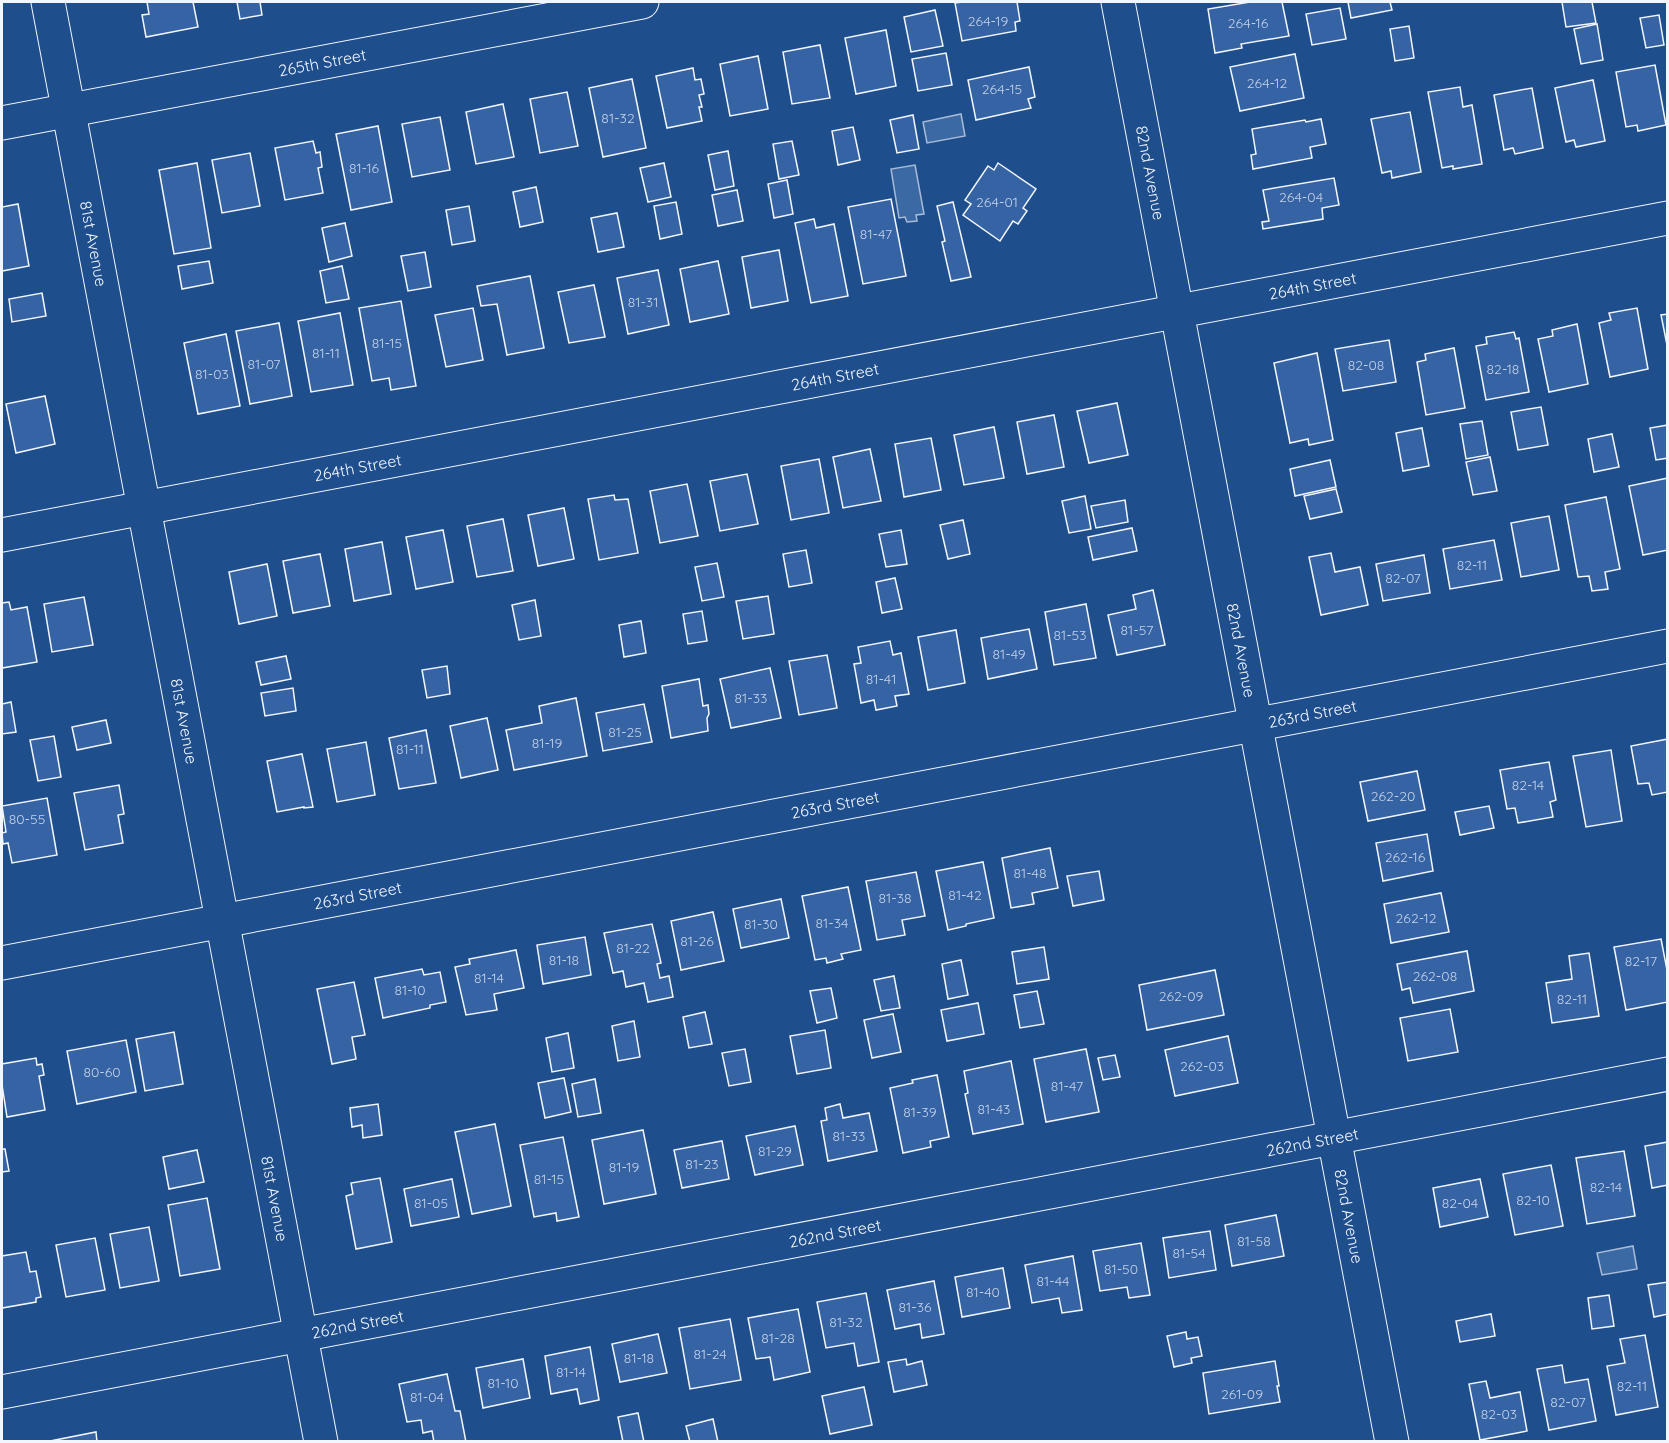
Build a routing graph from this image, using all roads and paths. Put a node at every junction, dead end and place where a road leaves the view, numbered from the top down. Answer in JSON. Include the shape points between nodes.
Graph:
{"nodes":[{"id":1,"x":48,"y":2,"type":"edge"},
{"id":2,"x":642,"y":2,"type":"edge"},
{"id":3,"x":1118,"y":2,"type":"edge"},
{"id":4,"x":69,"y":111,"type":"junction"},
{"id":5,"x":2,"y":123,"type":"edge"},
{"id":6,"x":1668,"y":218,"type":"edge"},
{"id":7,"x":1177,"y":312,"type":"junction"},
{"id":8,"x":145,"y":508,"type":"junction"},
{"id":9,"x":2,"y":536,"type":"edge"},
{"id":10,"x":1668,"y":646,"type":"edge"},
{"id":11,"x":1255,"y":725,"type":"junction"},
{"id":12,"x":224,"y":921,"type":"junction"},
{"id":13,"x":2,"y":963,"type":"edge"},
{"id":14,"x":1668,"y":1074,"type":"edge"},
{"id":15,"x":1334,"y":1137,"type":"junction"},
{"id":16,"x":300,"y":1335,"type":"junction"},
{"id":17,"x":2,"y":1392,"type":"edge"},
{"id":18,"x":321,"y":1442,"type":"edge"},
{"id":19,"x":1392,"y":1442,"type":"edge"}],
"edges":[{"from":1,"to":4,"type":"street","name":"81st Avenue"},
{"from":2,"to":4,"type":"street","name":"265th Street"},
{"from":3,"to":7,"type":"street","name":"82nd Avenue"},
{"from":4,"to":5,"type":"street","name":"265th Street"},
{"from":4,"to":8,"type":"street","name":"81st Avenue"},
{"from":6,"to":7,"type":"street","name":"264th Street"},
{"from":7,"to":8,"type":"street","name":"264th Street"},
{"from":7,"to":11,"type":"street","name":"82nd Avenue"},
{"from":8,"to":9,"type":"street","name":"264th Street"},
{"from":8,"to":12,"type":"street","name":"81st Avenue"},
{"from":10,"to":11,"type":"street","name":"263rd Street"},
{"from":11,"to":12,"type":"street","name":"263rd Street"},
{"from":11,"to":15,"type":"street","name":"82nd Avenue"},
{"from":12,"to":13,"type":"street","name":"263rd Street"},
{"from":12,"to":16,"type":"street","name":"81st Avenue"},
{"from":14,"to":15,"type":"street","name":"262nd Street"},
{"from":15,"to":16,"type":"street","name":"262nd Street"},
{"from":15,"to":19,"type":"street","name":"82nd Avenue"},
{"from":16,"to":17,"type":"street","name":"262nd Street"},
{"from":16,"to":18,"type":"street","name":"81st Avenue"}]}
